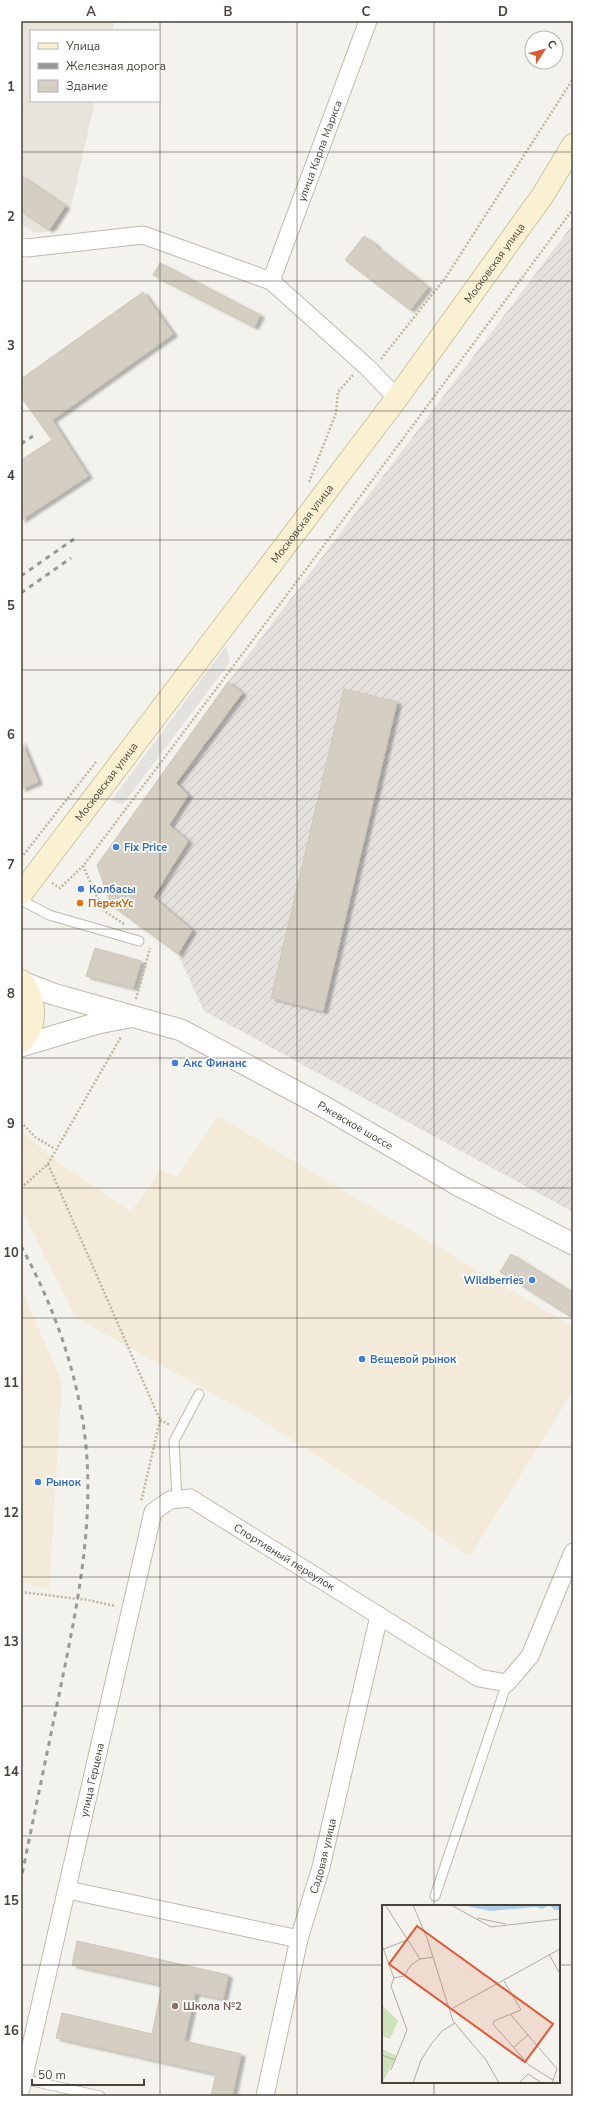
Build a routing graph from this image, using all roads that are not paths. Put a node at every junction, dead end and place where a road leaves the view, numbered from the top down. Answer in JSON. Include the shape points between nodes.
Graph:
{"nodes":[{"id":1,"x":368,"y":21,"type":"edge"},
{"id":2,"x":573,"y":145,"type":"edge"},
{"id":3,"x":21,"y":247,"type":"edge"},
{"id":4,"x":272,"y":281,"type":"junction"},
{"id":5,"x":397,"y":398,"type":"junction"},
{"id":6,"x":21,"y":894,"type":"edge"},
{"id":7,"x":21,"y":900,"type":"edge"},
{"id":8,"x":139,"y":941,"type":"dead end"},
{"id":9,"x":22,"y":982,"type":"edge"},
{"id":10,"x":134,"y":1016,"type":"junction"},
{"id":11,"x":21,"y":1042,"type":"edge"},
{"id":12,"x":21,"y":1046,"type":"edge"},
{"id":13,"x":573,"y":1244,"type":"edge"},
{"id":14,"x":199,"y":1394,"type":"dead end"},
{"id":15,"x":184,"y":1498,"type":"junction"},
{"id":16,"x":573,"y":1552,"type":"edge"},
{"id":17,"x":379,"y":1616,"type":"junction"},
{"id":18,"x":507,"y":1683,"type":"junction"},
{"id":19,"x":68,"y":1890,"type":"junction"},
{"id":20,"x":435,"y":1896,"type":"dead end"},
{"id":21,"x":299,"y":1939,"type":"junction"},
{"id":22,"x":22,"y":2084,"type":"edge"},
{"id":23,"x":100,"y":2096,"type":"edge"},
{"id":24,"x":265,"y":2096,"type":"edge"}],
"edges":[{"from":1,"to":4,"type":"street","name":"улица Карла Маркса"},
{"from":2,"to":5,"type":"main road","name":"Московская улица","via":[[543,195]]},
{"from":3,"to":4,"type":"street","via":[[143,235]]},
{"from":4,"to":5,"type":"street","via":[[367,367]]},
{"from":5,"to":6,"type":"main road","name":"Московская улица"},
{"from":7,"to":8,"type":"lane","via":[[49,915]]},
{"from":9,"to":10,"type":"street","name":"Ржевское шоссе","via":[[53,994]]},
{"from":9,"to":11,"type":"main road","via":[[33,1004],[33,1016],[31,1028]]},
{"from":10,"to":12,"type":"street"},
{"from":10,"to":13,"type":"street","name":"Ржевское шоссе","via":[[181,1030],[321,1105],[458,1185]]},
{"from":14,"to":15,"type":"lane","via":[[174,1441]]},
{"from":15,"to":17,"type":"street","name":"Спортивный переулок"},
{"from":15,"to":19,"type":"street","name":"улица Герцена","via":[[170,1500],[153,1512]]},
{"from":16,"to":18,"type":"street","via":[[530,1656]]},
{"from":17,"to":18,"type":"street","name":"Спортивный переулок","via":[[479,1678]]},
{"from":17,"to":21,"type":"street","name":"Садовая улица","via":[[321,1867]]},
{"from":18,"to":20,"type":"lane"},
{"from":19,"to":21,"type":"street"},
{"from":19,"to":22,"type":"street","name":"улица Герцена"},
{"from":21,"to":24,"type":"street","name":"Садовая улица"},
{"from":22,"to":23,"type":"lane"}]}
